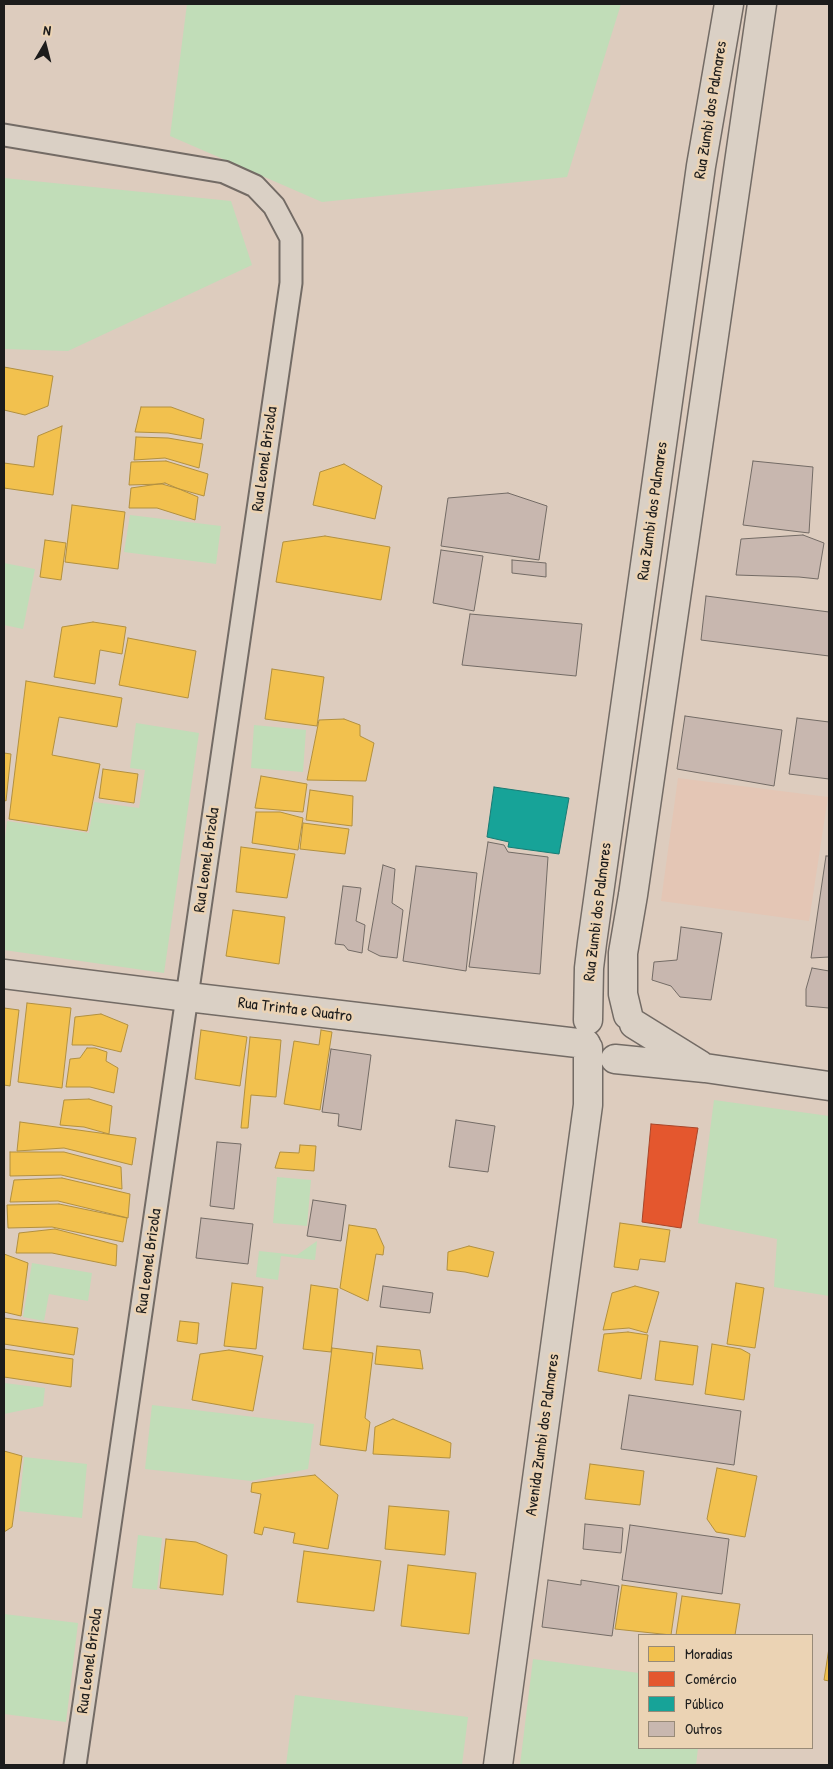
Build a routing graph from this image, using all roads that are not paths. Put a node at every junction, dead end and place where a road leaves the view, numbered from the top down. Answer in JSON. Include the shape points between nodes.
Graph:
{"nodes":[{"id":1,"x":729,"y":4,"type":"edge"},
{"id":2,"x":762,"y":4,"type":"edge"},
{"id":3,"x":4,"y":135,"type":"edge"},
{"id":4,"x":4,"y":974,"type":"edge"},
{"id":5,"x":188,"y":997,"type":"junction"},
{"id":6,"x":631,"y":1020,"type":"junction"},
{"id":7,"x":597,"y":1046,"type":"junction"},
{"id":8,"x":705,"y":1068,"type":"junction"},
{"id":9,"x":829,"y":1086,"type":"edge"},
{"id":10,"x":75,"y":1765,"type":"edge"},
{"id":11,"x":498,"y":1765,"type":"edge"}],
"edges":[{"from":1,"to":7,"type":"street","name":"Rua Zumbi dos Palmares","via":[[701,166],[593,934],[589,968]]},
{"from":2,"to":6,"type":"street","name":"Rua Zumbi dos Palmares","via":[[623,953],[623,994]]},
{"from":3,"to":5,"type":"street","name":"Rua Leonel Brizola","via":[[224,172],[255,186],[274,206],[291,238],[291,283]]},
{"from":4,"to":5,"type":"street","name":"Rua Trinta e Quatro"},
{"from":5,"to":7,"type":"street","name":"Rua Trinta e Quatro"},
{"from":5,"to":10,"type":"street","name":"Rua Leonel Brizola"},
{"from":6,"to":7,"type":"street","name":"Rua Zumbi dos Palmares","via":[[636,1033],[630,1050],[624,1056]]},
{"from":6,"to":7,"type":"street","via":[[618,1010],[607,1008],[596,1012]]},
{"from":6,"to":8,"type":"street"},
{"from":7,"to":8,"type":"street","name":"Rua Trinta e Quatro"},
{"from":7,"to":11,"type":"street","name":"Avenida Zumbi dos Palmares"},
{"from":8,"to":9,"type":"street","name":"Rua Trinta e Quatro"}]}
